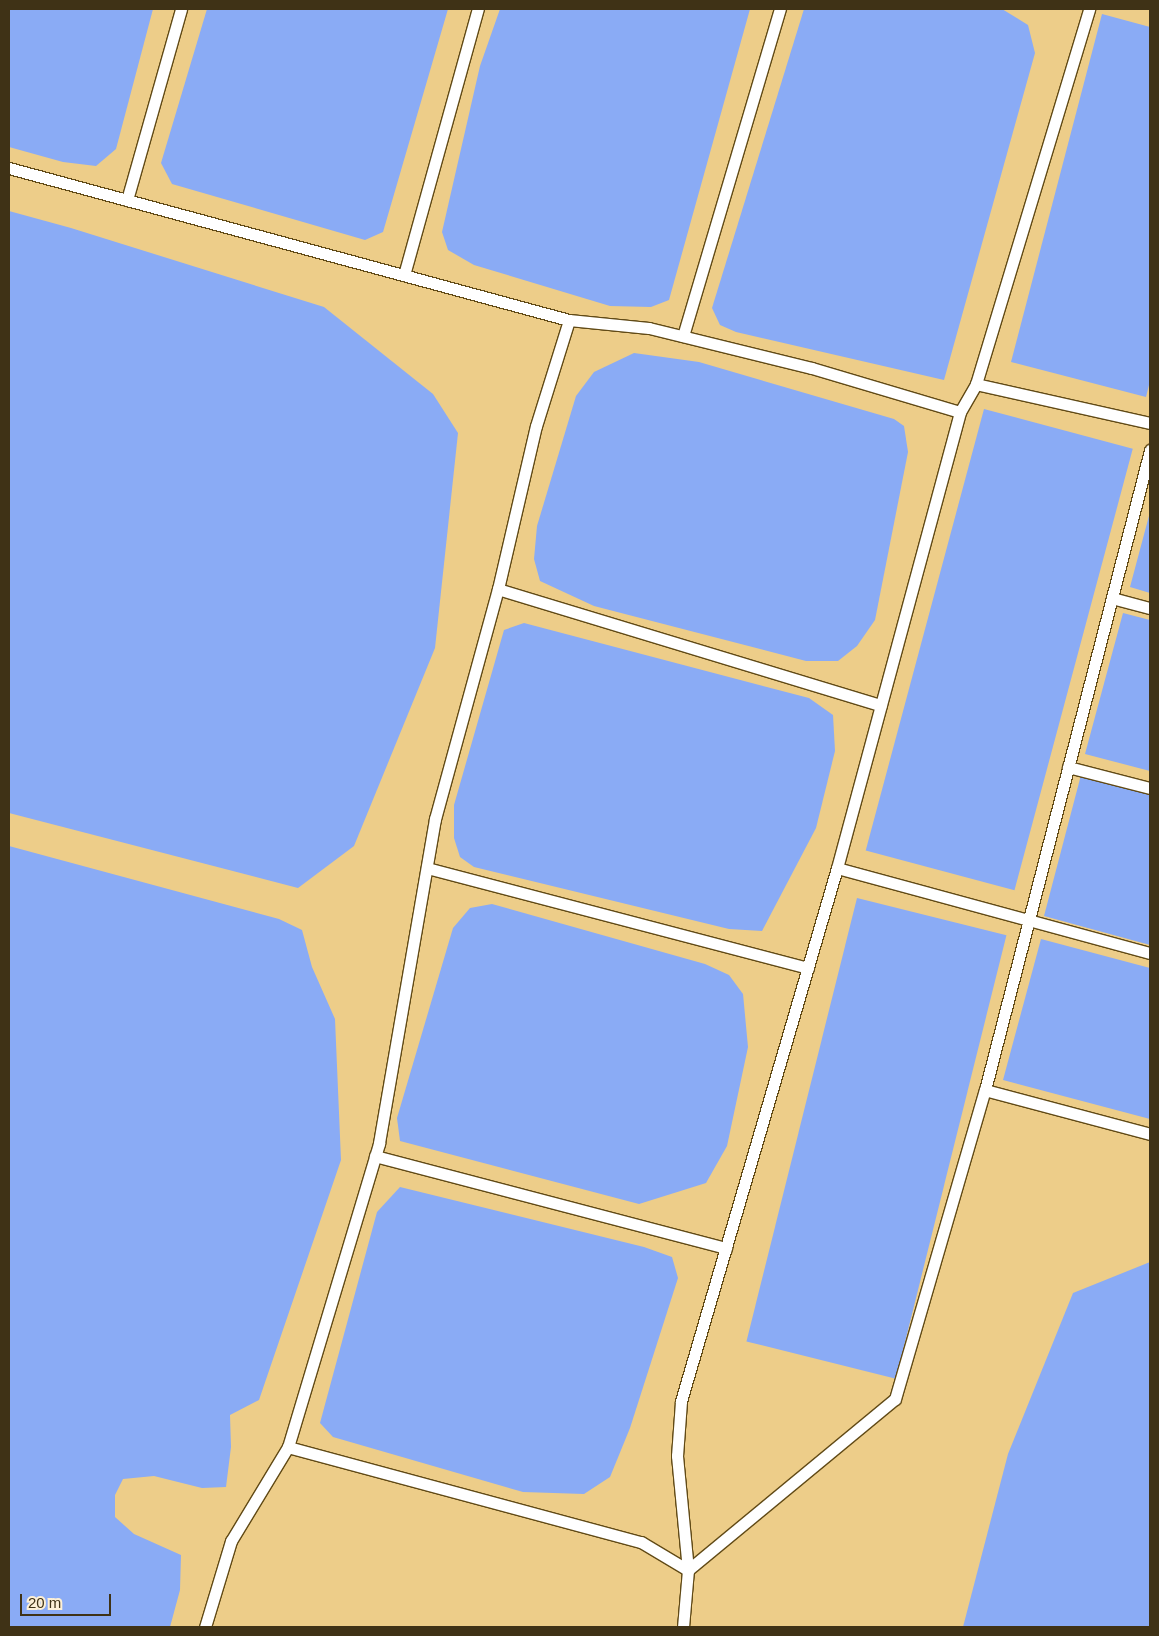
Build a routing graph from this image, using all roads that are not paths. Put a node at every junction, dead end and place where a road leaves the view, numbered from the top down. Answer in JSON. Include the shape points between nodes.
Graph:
{"nodes":[{"id":1,"x":181,"y":9,"type":"edge"},
{"id":2,"x":478,"y":9,"type":"edge"},
{"id":3,"x":780,"y":9,"type":"edge"},
{"id":4,"x":1089,"y":9,"type":"edge"},
{"id":5,"x":9,"y":168,"type":"edge"},
{"id":6,"x":127,"y":200,"type":"junction"},
{"id":7,"x":404,"y":275,"type":"junction"},
{"id":8,"x":568,"y":320,"type":"junction"},
{"id":9,"x":683,"y":336,"type":"junction"},
{"id":10,"x":976,"y":384,"type":"junction"},
{"id":11,"x":960,"y":412,"type":"junction"},
{"id":12,"x":1150,"y":423,"type":"edge"},
{"id":13,"x":1150,"y":450,"type":"edge"},
{"id":14,"x":498,"y":589,"type":"junction"},
{"id":15,"x":1112,"y":598,"type":"junction"},
{"id":16,"x":1150,"y":608,"type":"edge"},
{"id":17,"x":881,"y":705,"type":"junction"},
{"id":18,"x":1068,"y":767,"type":"junction"},
{"id":19,"x":1150,"y":788,"type":"edge"},
{"id":20,"x":427,"y":868,"type":"junction"},
{"id":21,"x":837,"y":868,"type":"junction"},
{"id":22,"x":1029,"y":920,"type":"junction"},
{"id":23,"x":1150,"y":953,"type":"edge"},
{"id":24,"x":808,"y":968,"type":"junction"},
{"id":25,"x":985,"y":1090,"type":"junction"},
{"id":26,"x":1150,"y":1134,"type":"edge"},
{"id":27,"x":375,"y":1156,"type":"junction"},
{"id":28,"x":726,"y":1248,"type":"junction"},
{"id":29,"x":288,"y":1447,"type":"junction"},
{"id":30,"x":688,"y":1570,"type":"junction"},
{"id":31,"x":205,"y":1627,"type":"edge"},
{"id":32,"x":683,"y":1627,"type":"edge"}],
"edges":[{"from":1,"to":6,"type":"lane"},
{"from":2,"to":7,"type":"lane"},
{"from":3,"to":9,"type":"lane"},
{"from":4,"to":10,"type":"lane"},
{"from":5,"to":6,"type":"lane"},
{"from":6,"to":7,"type":"lane"},
{"from":7,"to":8,"type":"lane"},
{"from":8,"to":9,"type":"lane","via":[[649,328]]},
{"from":8,"to":14,"type":"lane","via":[[536,426]]},
{"from":9,"to":11,"type":"lane","via":[[812,368]]},
{"from":10,"to":11,"type":"lane"},
{"from":10,"to":12,"type":"lane"},
{"from":11,"to":17,"type":"lane"},
{"from":13,"to":15,"type":"lane"},
{"from":14,"to":17,"type":"lane"},
{"from":14,"to":20,"type":"lane","via":[[435,819]]},
{"from":15,"to":16,"type":"lane"},
{"from":15,"to":18,"type":"lane"},
{"from":17,"to":21,"type":"lane"},
{"from":18,"to":19,"type":"lane"},
{"from":18,"to":22,"type":"lane"},
{"from":20,"to":24,"type":"lane"},
{"from":20,"to":27,"type":"lane"},
{"from":21,"to":22,"type":"lane"},
{"from":21,"to":24,"type":"lane"},
{"from":22,"to":23,"type":"lane"},
{"from":22,"to":25,"type":"lane"},
{"from":24,"to":28,"type":"lane"},
{"from":25,"to":26,"type":"lane"},
{"from":25,"to":30,"type":"lane","via":[[895,1399]]},
{"from":27,"to":28,"type":"lane"},
{"from":27,"to":29,"type":"lane"},
{"from":28,"to":30,"type":"lane","via":[[681,1401],[677,1456]]},
{"from":29,"to":30,"type":"lane","via":[[641,1542]]},
{"from":29,"to":31,"type":"lane","via":[[231,1541]]},
{"from":30,"to":32,"type":"lane"}]}
